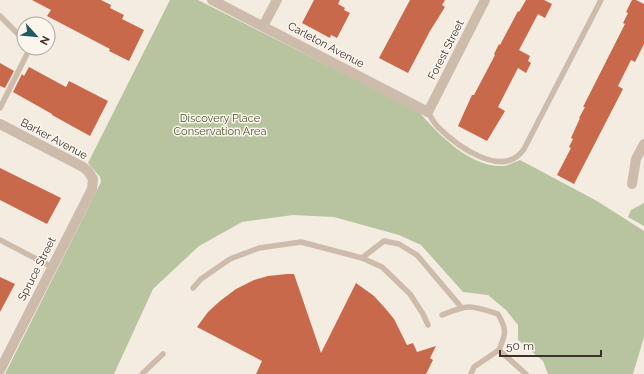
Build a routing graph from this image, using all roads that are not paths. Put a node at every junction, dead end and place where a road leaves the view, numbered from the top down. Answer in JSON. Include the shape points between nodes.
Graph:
{"nodes":[{"id":1,"x":212,"y":0,"type":"edge"},
{"id":2,"x":277,"y":0,"type":"edge"},
{"id":3,"x":485,"y":0,"type":"edge"},
{"id":4,"x":601,"y":0,"type":"edge"},
{"id":5,"x":0,"y":16,"type":"edge"},
{"id":6,"x":263,"y":26,"type":"junction"},
{"id":7,"x":16,"y":32,"type":"edge"},
{"id":8,"x":26,"y":56,"type":"edge"},
{"id":9,"x":0,"y":108,"type":"edge"},
{"id":10,"x":428,"y":112,"type":"junction"},
{"id":11,"x":0,"y":124,"type":"edge"},
{"id":12,"x":644,"y":144,"type":"edge"},
{"id":13,"x":93,"y":179,"type":"joint"},
{"id":14,"x":632,"y":184,"type":"dead end"},
{"id":15,"x":0,"y":240,"type":"edge"},
{"id":16,"x":362,"y":258,"type":"junction"},
{"id":17,"x":52,"y":267,"type":"junction"},
{"id":18,"x":193,"y":288,"type":"dead end"},
{"id":19,"x":461,"y":307,"type":"junction"},
{"id":20,"x":442,"y":315,"type":"dead end"},
{"id":21,"x":428,"y":325,"type":"dead end"},
{"id":22,"x":499,"y":350,"type":"junction"},
{"id":23,"x":3,"y":354,"type":"edge"},
{"id":24,"x":163,"y":354,"type":"dead end"},
{"id":25,"x":0,"y":370,"type":"edge"},
{"id":26,"x":142,"y":374,"type":"edge"},
{"id":27,"x":470,"y":374,"type":"edge"},
{"id":28,"x":526,"y":374,"type":"edge"}],
"edges":[{"from":1,"to":6,"type":"street","name":"Carleton Avenue"},
{"from":2,"to":6,"type":"street"},
{"from":3,"to":10,"type":"street","name":"Forest Street"},
{"from":4,"to":10,"type":"lane","via":[[524,149],[517,157],[496,161],[476,155],[450,138],[437,126]]},
{"from":5,"to":7,"type":"lane"},
{"from":6,"to":10,"type":"street","name":"Carleton Avenue"},
{"from":8,"to":9,"type":"lane"},
{"from":11,"to":13,"type":"street","name":"Barker Avenue","via":[[83,168]]},
{"from":12,"to":14,"type":"street","via":[[636,159]]},
{"from":13,"to":17,"type":"street","name":"Spruce Street","via":[[92,189]]},
{"from":15,"to":17,"type":"lane"},
{"from":16,"to":18,"type":"lane","via":[[301,242],[259,248],[230,259],[201,279]]},
{"from":16,"to":19,"type":"lane","via":[[384,241],[399,244],[417,255]]},
{"from":16,"to":21,"type":"lane","via":[[382,268],[410,294]]},
{"from":17,"to":23,"type":"street","name":"Spruce Street"},
{"from":19,"to":20,"type":"lane"},
{"from":19,"to":22,"type":"lane","via":[[474,306],[498,314],[505,326]]},
{"from":22,"to":27,"type":"lane","via":[[474,367]]},
{"from":22,"to":28,"type":"lane"},
{"from":23,"to":25,"type":"street","name":"Spruce Street"},
{"from":24,"to":26,"type":"lane"}]}
